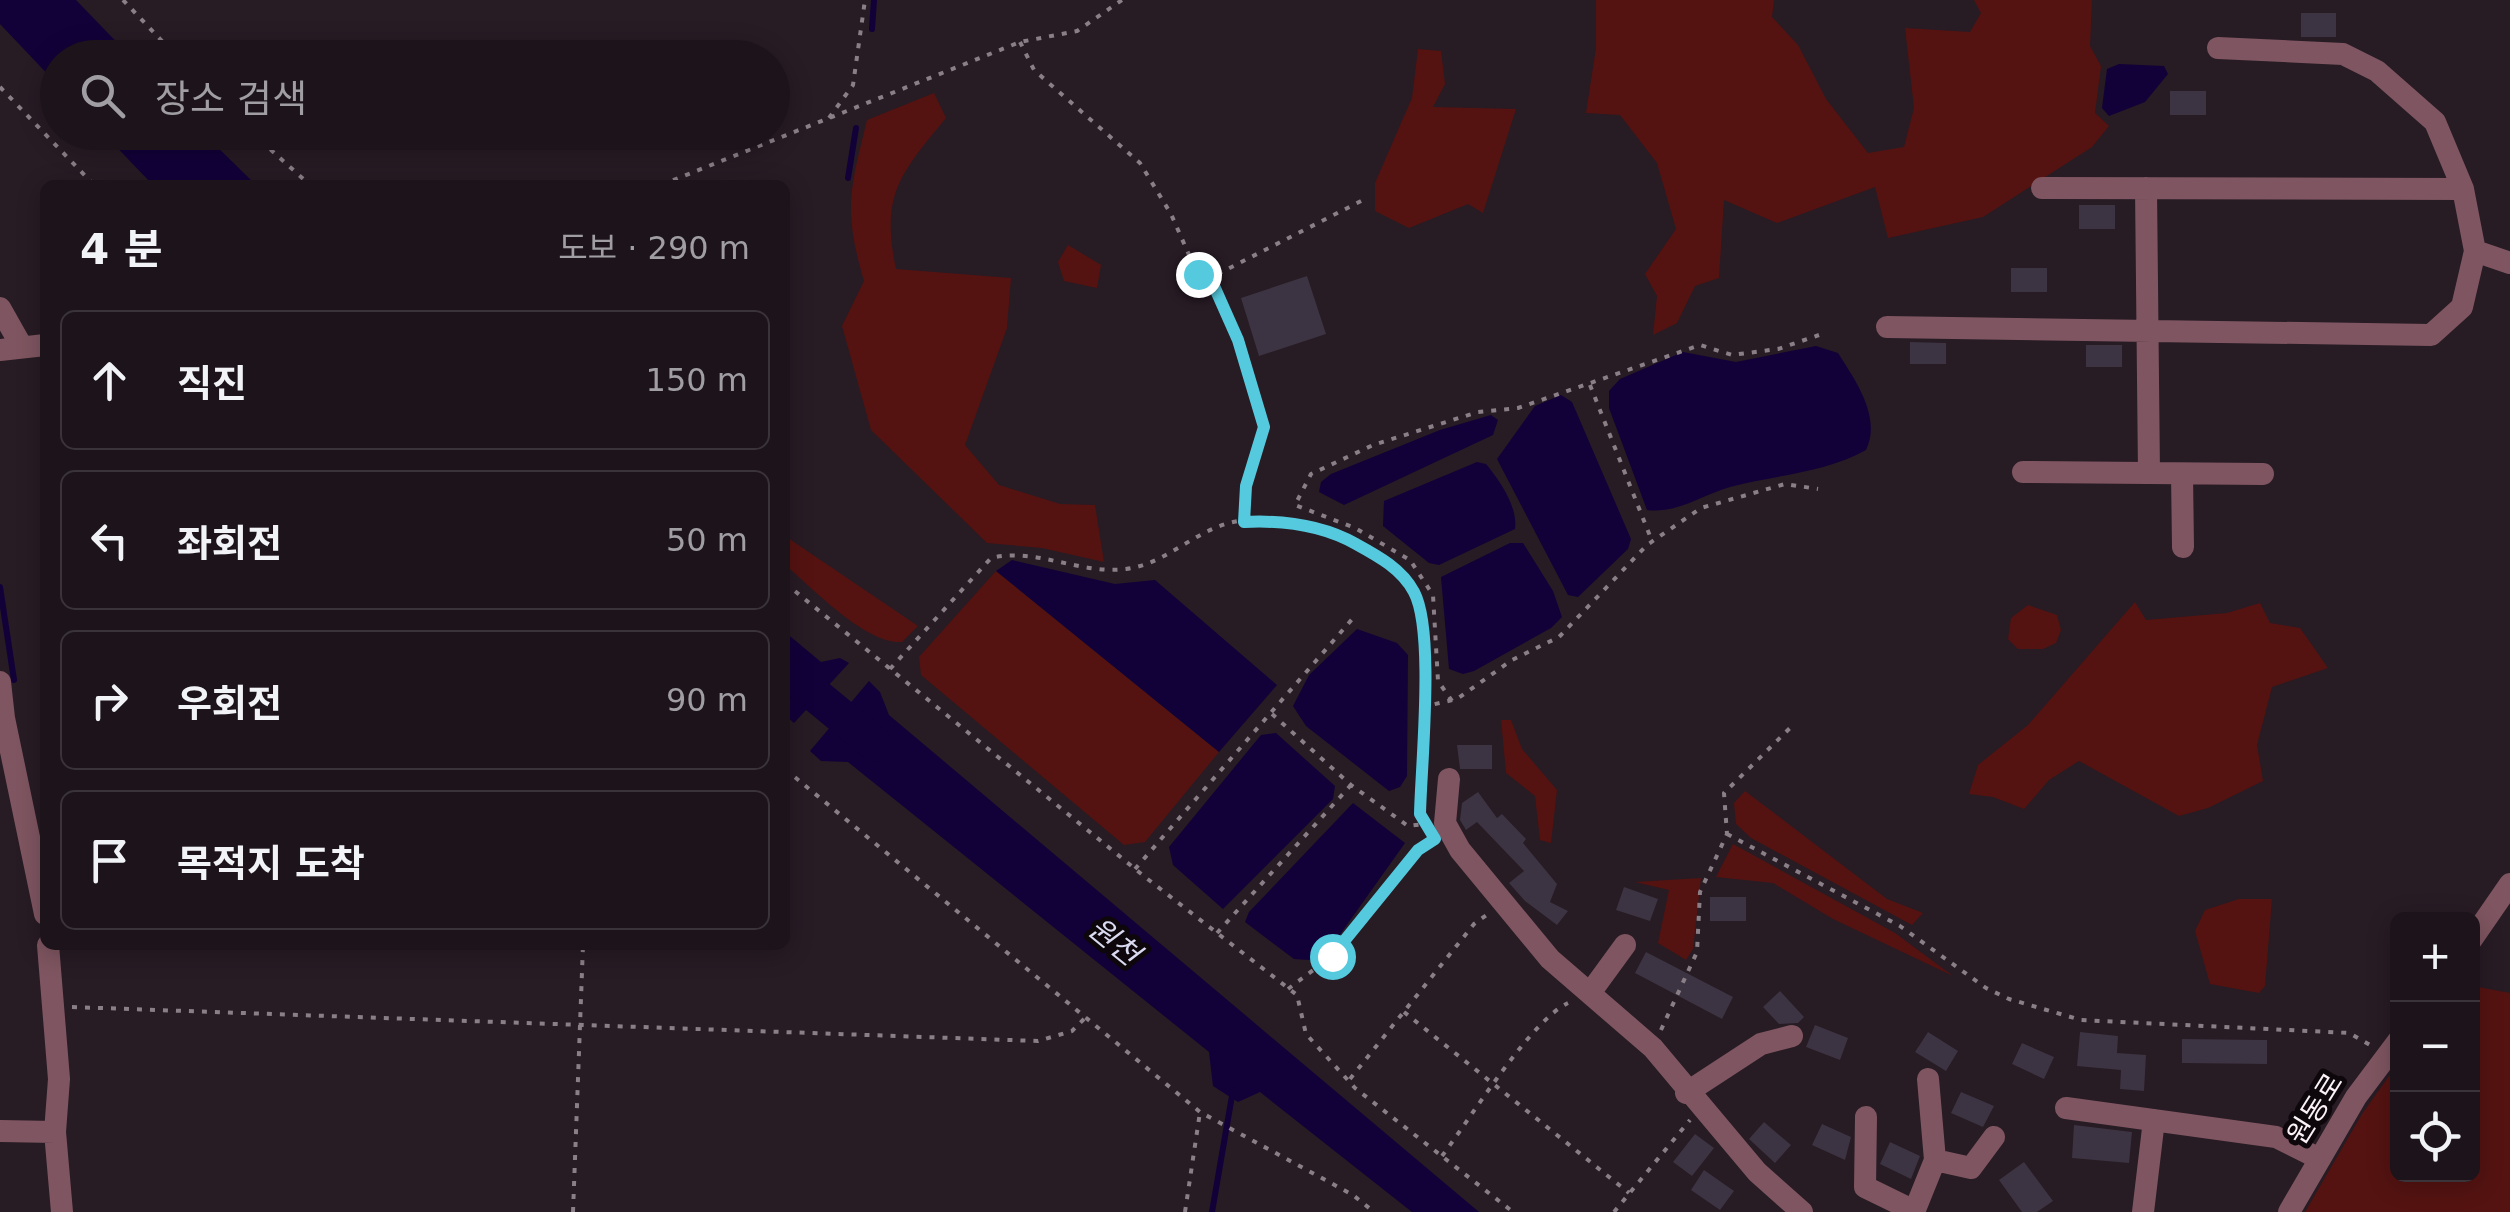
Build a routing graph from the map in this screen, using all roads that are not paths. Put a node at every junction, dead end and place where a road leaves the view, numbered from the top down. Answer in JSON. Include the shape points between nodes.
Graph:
{"nodes":[{"id":1,"x":2218,"y":48,"type":"dead end"},
{"id":2,"x":2042,"y":188,"type":"dead end"},
{"id":3,"x":2146,"y":188,"type":"junction"},
{"id":4,"x":2463,"y":189,"type":"junction"},
{"id":5,"x":2474,"y":250,"type":"junction"},
{"id":6,"x":2510,"y":263,"type":"edge"},
{"id":7,"x":0,"y":308,"type":"edge"},
{"id":8,"x":1888,"y":327,"type":"dead end"},
{"id":9,"x":2145,"y":331,"type":"junction"},
{"id":10,"x":22,"y":347,"type":"edge"},
{"id":11,"x":2023,"y":472,"type":"dead end"},
{"id":12,"x":2150,"y":473,"type":"junction"},
{"id":13,"x":2182,"y":474,"type":"junction"},
{"id":14,"x":2263,"y":474,"type":"dead end"},
{"id":15,"x":2182,"y":548,"type":"dead end"},
{"id":16,"x":0,"y":682,"type":"edge"},
{"id":17,"x":2,"y":719,"type":"edge"},
{"id":18,"x":1450,"y":780,"type":"dead end"},
{"id":19,"x":2510,"y":884,"type":"edge"},
{"id":20,"x":40,"y":891,"type":"edge"},
{"id":21,"x":2480,"y":927,"type":"edge"},
{"id":22,"x":1626,"y":945,"type":"dead end"},
{"id":23,"x":48,"y":950,"type":"edge"},
{"id":24,"x":1590,"y":993,"type":"junction"},
{"id":25,"x":1792,"y":1036,"type":"dead end"},
{"id":26,"x":2390,"y":1053,"type":"edge"},
{"id":27,"x":1928,"y":1079,"type":"dead end"},
{"id":28,"x":1686,"y":1092,"type":"junction"},
{"id":29,"x":2066,"y":1108,"type":"dead end"},
{"id":30,"x":1866,"y":1117,"type":"dead end"},
{"id":31,"x":2154,"y":1120,"type":"junction"},
{"id":32,"x":0,"y":1131,"type":"edge"},
{"id":33,"x":55,"y":1132,"type":"junction"},
{"id":34,"x":1994,"y":1136,"type":"dead end"},
{"id":35,"x":2320,"y":1159,"type":"junction"},
{"id":36,"x":1935,"y":1160,"type":"junction"},
{"id":37,"x":1914,"y":1211,"type":"edge"},
{"id":38,"x":62,"y":1212,"type":"edge"},
{"id":39,"x":1802,"y":1212,"type":"edge"},
{"id":40,"x":2143,"y":1212,"type":"edge"},
{"id":41,"x":2289,"y":1212,"type":"edge"}],
"edges":[{"from":1,"to":4,"type":"street","via":[[2343,54],[2377,70],[2435,122]]},
{"from":2,"to":3,"type":"street"},
{"from":3,"to":4,"type":"street"},
{"from":3,"to":9,"type":"street"},
{"from":4,"to":5,"type":"street"},
{"from":5,"to":6,"type":"street"},
{"from":5,"to":9,"type":"street","via":[[2462,307],[2431,334]]},
{"from":7,"to":10,"type":"street"},
{"from":8,"to":9,"type":"street"},
{"from":9,"to":12,"type":"street"},
{"from":11,"to":12,"type":"street"},
{"from":12,"to":13,"type":"street"},
{"from":13,"to":14,"type":"street"},
{"from":13,"to":15,"type":"street"},
{"from":16,"to":17,"type":"street"},
{"from":17,"to":20,"type":"street"},
{"from":18,"to":24,"type":"street","via":[[1445,823],[1460,850],[1550,960]]},
{"from":19,"to":21,"type":"street"},
{"from":22,"to":24,"type":"street"},
{"from":23,"to":33,"type":"street","via":[[59,1079]]},
{"from":24,"to":28,"type":"street","via":[[1653,1048]]},
{"from":25,"to":28,"type":"street","via":[[1761,1044]]},
{"from":26,"to":35,"type":"street","name":"원동로"},
{"from":27,"to":36,"type":"street"},
{"from":28,"to":39,"type":"street"},
{"from":29,"to":31,"type":"street"},
{"from":30,"to":37,"type":"street","via":[[1865,1187]]},
{"from":31,"to":35,"type":"street","via":[[2276,1137]]},
{"from":31,"to":40,"type":"street"},
{"from":32,"to":33,"type":"street"},
{"from":33,"to":38,"type":"street"},
{"from":34,"to":36,"type":"street","via":[[1970,1168]]},
{"from":35,"to":41,"type":"street","name":"원동로"},
{"from":36,"to":37,"type":"street"}]}
